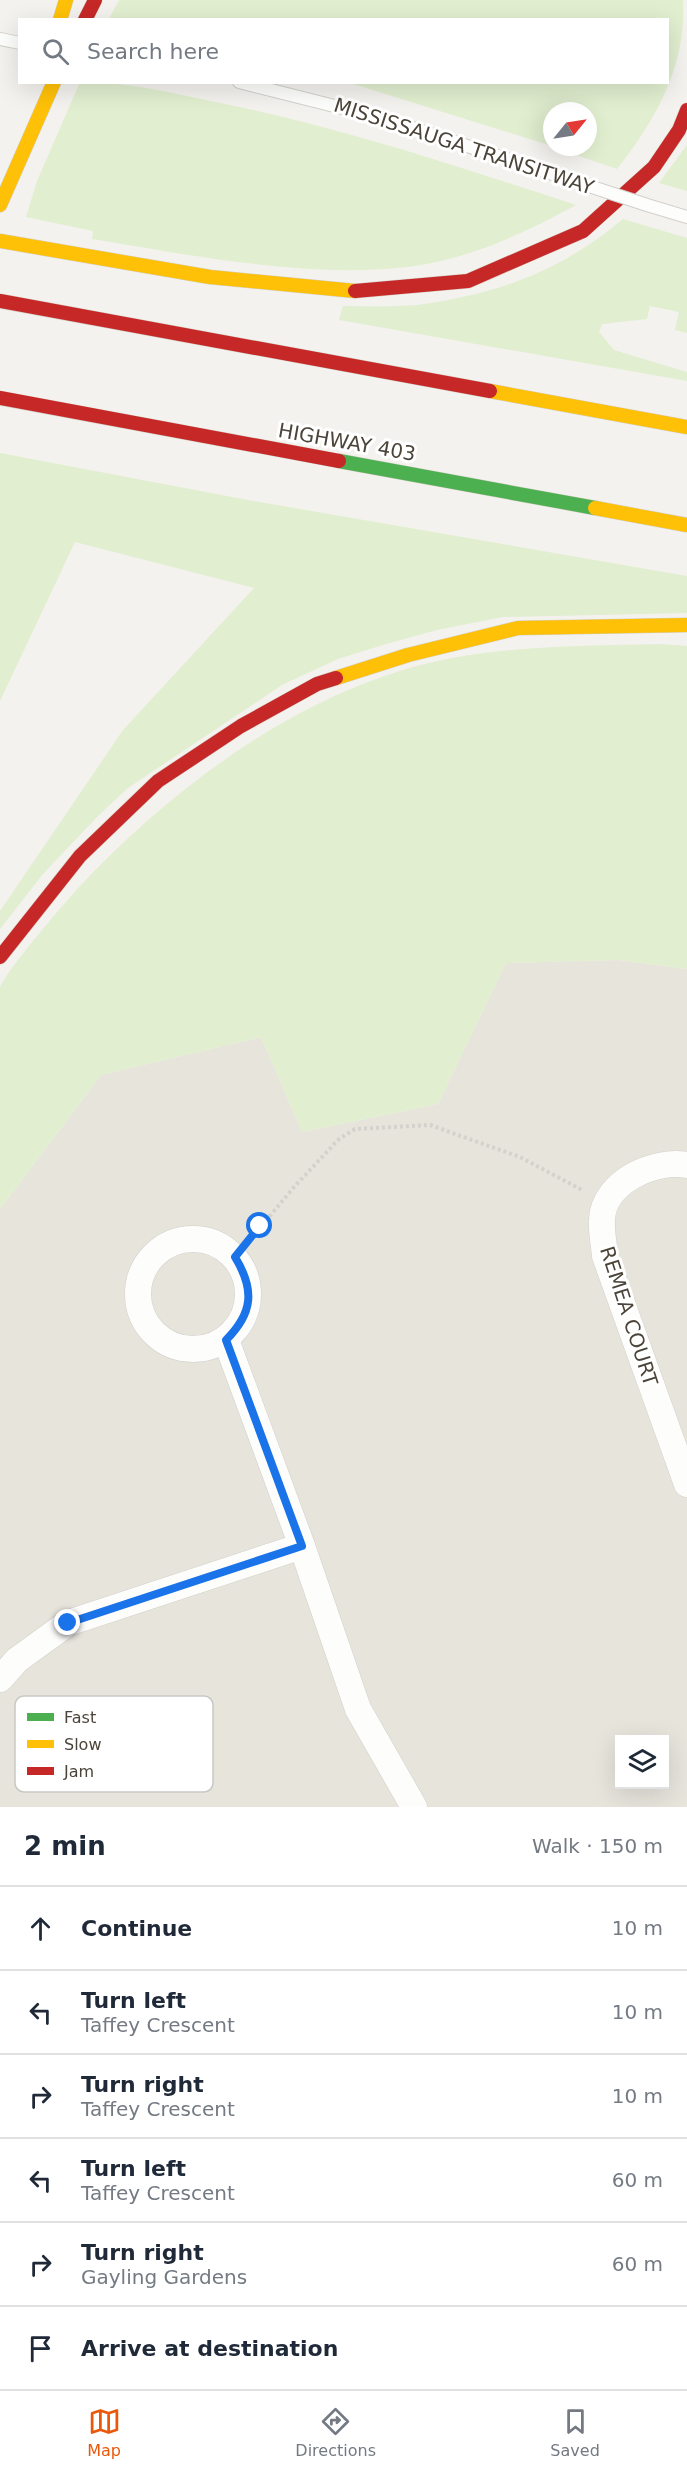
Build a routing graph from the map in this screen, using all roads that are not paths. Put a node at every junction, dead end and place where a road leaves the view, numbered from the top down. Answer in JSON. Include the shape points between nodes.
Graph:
{"nodes":[{"id":1,"x":66,"y":0,"type":"edge"},
{"id":2,"x":94,"y":0,"type":"edge"},
{"id":3,"x":61,"y":18,"type":"edge"},
{"id":4,"x":86,"y":18,"type":"edge"},
{"id":5,"x":0,"y":39,"type":"edge"},
{"id":6,"x":18,"y":43,"type":"edge"},
{"id":7,"x":37,"y":84,"type":"edge"},
{"id":8,"x":53,"y":84,"type":"edge"},
{"id":9,"x":247,"y":84,"type":"edge"},
{"id":10,"x":687,"y":110,"type":"edge"},
{"id":11,"x":0,"y":204,"type":"edge"},
{"id":12,"x":687,"y":217,"type":"edge"},
{"id":13,"x":0,"y":241,"type":"edge"},
{"id":14,"x":0,"y":301,"type":"edge"},
{"id":15,"x":0,"y":398,"type":"edge"},
{"id":16,"x":687,"y":427,"type":"edge"},
{"id":17,"x":687,"y":525,"type":"edge"},
{"id":18,"x":687,"y":625,"type":"edge"},
{"id":19,"x":0,"y":957,"type":"edge"},
{"id":20,"x":687,"y":1165,"type":"edge"},
{"id":21,"x":226,"y":1340,"type":"junction"},
{"id":22,"x":687,"y":1484,"type":"edge"},
{"id":23,"x":302,"y":1546,"type":"junction"},
{"id":24,"x":0,"y":1679,"type":"edge"},
{"id":25,"x":414,"y":1807,"type":"edge"}],
"edges":[{"from":1,"to":3,"type":"main road"},
{"from":2,"to":4,"type":"main road"},
{"from":5,"to":6,"type":"lane"},
{"from":7,"to":11,"type":"main road"},
{"from":8,"to":11,"type":"main road"},
{"from":9,"to":12,"type":"lane","name":"MISSISSAUGA TRANSITWAY","bridge":true,"via":[[382,118]]},
{"from":10,"to":13,"type":"main road","via":[[679,130],[654,167],[583,231],[468,281],[345,292],[210,277]]},
{"from":14,"to":16,"type":"main road"},
{"from":15,"to":17,"type":"main road","name":"HIGHWAY 403"},
{"from":18,"to":19,"type":"main road","via":[[518,628],[408,655],[317,684],[241,726],[158,781],[80,856]]},
{"from":20,"to":22,"type":"street","name":"REMEA COURT","via":[[675,1163],[643,1172],[616,1187],[602,1217],[605,1256]]},
{"from":21,"to":21,"type":"street","via":[[239,1327],[247,1310],[247,1282],[235,1257],[221,1246],[186,1239],[154,1255],[143,1270],[138,1288],[139,1306],[146,1323],[158,1337],[191,1350],[209,1348]]},
{"from":21,"to":23,"type":"street"},
{"from":23,"to":24,"type":"street","via":[[68,1623],[17,1660]]},
{"from":23,"to":25,"type":"street","via":[[358,1709]]}]}
